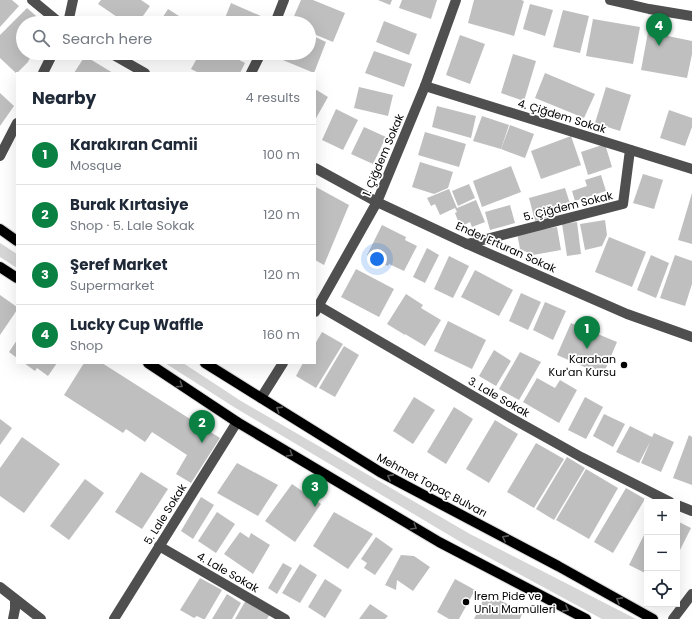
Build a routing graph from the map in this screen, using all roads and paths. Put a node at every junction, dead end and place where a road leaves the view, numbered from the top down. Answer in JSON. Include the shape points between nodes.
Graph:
{"nodes":[{"id":1,"x":32,"y":0,"type":"edge"},
{"id":2,"x":73,"y":0,"type":"edge"},
{"id":3,"x":284,"y":0,"type":"edge"},
{"id":4,"x":456,"y":0,"type":"edge"},
{"id":5,"x":610,"y":0,"type":"edge"},
{"id":6,"x":43,"y":4,"type":"edge"},
{"id":7,"x":54,"y":16,"type":"edge"},
{"id":8,"x":70,"y":16,"type":"edge"},
{"id":9,"x":278,"y":16,"type":"edge"},
{"id":10,"x":692,"y":16,"type":"edge"},
{"id":11,"x":50,"y":60,"type":"edge"},
{"id":12,"x":122,"y":60,"type":"edge"},
{"id":13,"x":258,"y":60,"type":"edge"},
{"id":14,"x":44,"y":72,"type":"edge"},
{"id":15,"x":142,"y":72,"type":"edge"},
{"id":16,"x":252,"y":72,"type":"edge"},
{"id":17,"x":425,"y":86,"type":"junction"},
{"id":18,"x":16,"y":125,"type":"edge"},
{"id":19,"x":630,"y":150,"type":"junction"},
{"id":20,"x":0,"y":155,"type":"edge"},
{"id":21,"x":316,"y":169,"type":"edge"},
{"id":22,"x":692,"y":170,"type":"edge"},
{"id":23,"x":377,"y":202,"type":"junction"},
{"id":24,"x":0,"y":229,"type":"edge"},
{"id":25,"x":16,"y":240,"type":"edge"},
{"id":26,"x":467,"y":244,"type":"junction"},
{"id":27,"x":0,"y":267,"type":"edge"},
{"id":28,"x":16,"y":277,"type":"edge"},
{"id":29,"x":317,"y":309,"type":"edge"},
{"id":30,"x":692,"y":337,"type":"edge"},
{"id":31,"x":149,"y":364,"type":"edge"},
{"id":32,"x":207,"y":364,"type":"edge"},
{"id":33,"x":282,"y":364,"type":"edge"},
{"id":34,"x":261,"y":398,"type":"junction"},
{"id":35,"x":236,"y":422,"type":"junction"},
{"id":36,"x":664,"y":499,"type":"edge"},
{"id":37,"x":680,"y":506,"type":"edge"},
{"id":38,"x":692,"y":511,"type":"edge"},
{"id":39,"x":160,"y":546,"type":"junction"},
{"id":40,"x":0,"y":587,"type":"edge"},
{"id":41,"x":692,"y":594,"type":"edge"},
{"id":42,"x":15,"y":599,"type":"junction"},
{"id":43,"x":13,"y":619,"type":"edge"},
{"id":44,"x":41,"y":619,"type":"edge"},
{"id":45,"x":114,"y":619,"type":"edge"},
{"id":46,"x":285,"y":619,"type":"edge"},
{"id":47,"x":586,"y":619,"type":"edge"},
{"id":48,"x":653,"y":619,"type":"edge"},
{"id":49,"x":673,"y":619,"type":"edge"}],
"edges":[{"from":1,"to":6,"type":"street"},
{"from":2,"to":8,"type":"street"},
{"from":3,"to":9,"type":"street"},
{"from":4,"to":17,"type":"street","name":"1. Çiğdem Sokak"},
{"from":5,"to":10,"type":"street"},
{"from":6,"to":7,"type":"street"},
{"from":11,"to":14,"type":"street"},
{"from":12,"to":15,"type":"street"},
{"from":13,"to":16,"type":"street"},
{"from":17,"to":19,"type":"street","name":"4. Çiğdem Sokak"},
{"from":17,"to":23,"type":"street","name":"1. Çiğdem Sokak"},
{"from":18,"to":20,"type":"street"},
{"from":19,"to":22,"type":"street","name":"4. Çiğdem Sokak"},
{"from":19,"to":26,"type":"street","name":"5. Çiğdem Sokak","via":[[623,204]]},
{"from":21,"to":23,"type":"street","name":"Ender Erturan Sokak"},
{"from":23,"to":26,"type":"street","name":"Ender Erturan Sokak"},
{"from":23,"to":29,"type":"street","name":"1. Çiğdem Sokak"},
{"from":24,"to":25,"type":"main road"},
{"from":26,"to":30,"type":"street","name":"Ender Erturan Sokak","via":[[627,314]]},
{"from":27,"to":28,"type":"main road"},
{"from":29,"to":36,"type":"street","name":"3. Lale Sokak","via":[[587,460]]},
{"from":31,"to":35,"type":"main road","one_way":true},
{"from":32,"to":34,"type":"main road","name":"Mehmet Topaç Bulvarı"},
{"from":33,"to":34,"type":"street"},
{"from":48,"to":34,"type":"main road","name":"Mehmet Topaç Bulvarı","one_way":true,"via":[[380,472]]},
{"from":35,"to":39,"type":"street","name":"5. Lale Sokak"},
{"from":35,"to":47,"type":"main road","one_way":true,"via":[[439,542]]},
{"from":37,"to":38,"type":"street"},
{"from":39,"to":45,"type":"street","name":"5. Lale Sokak"},
{"from":39,"to":46,"type":"street","name":"4. Lale Sokak"},
{"from":40,"to":42,"type":"street"},
{"from":41,"to":49,"type":"street"},
{"from":42,"to":43,"type":"street"},
{"from":42,"to":44,"type":"street"}]}
